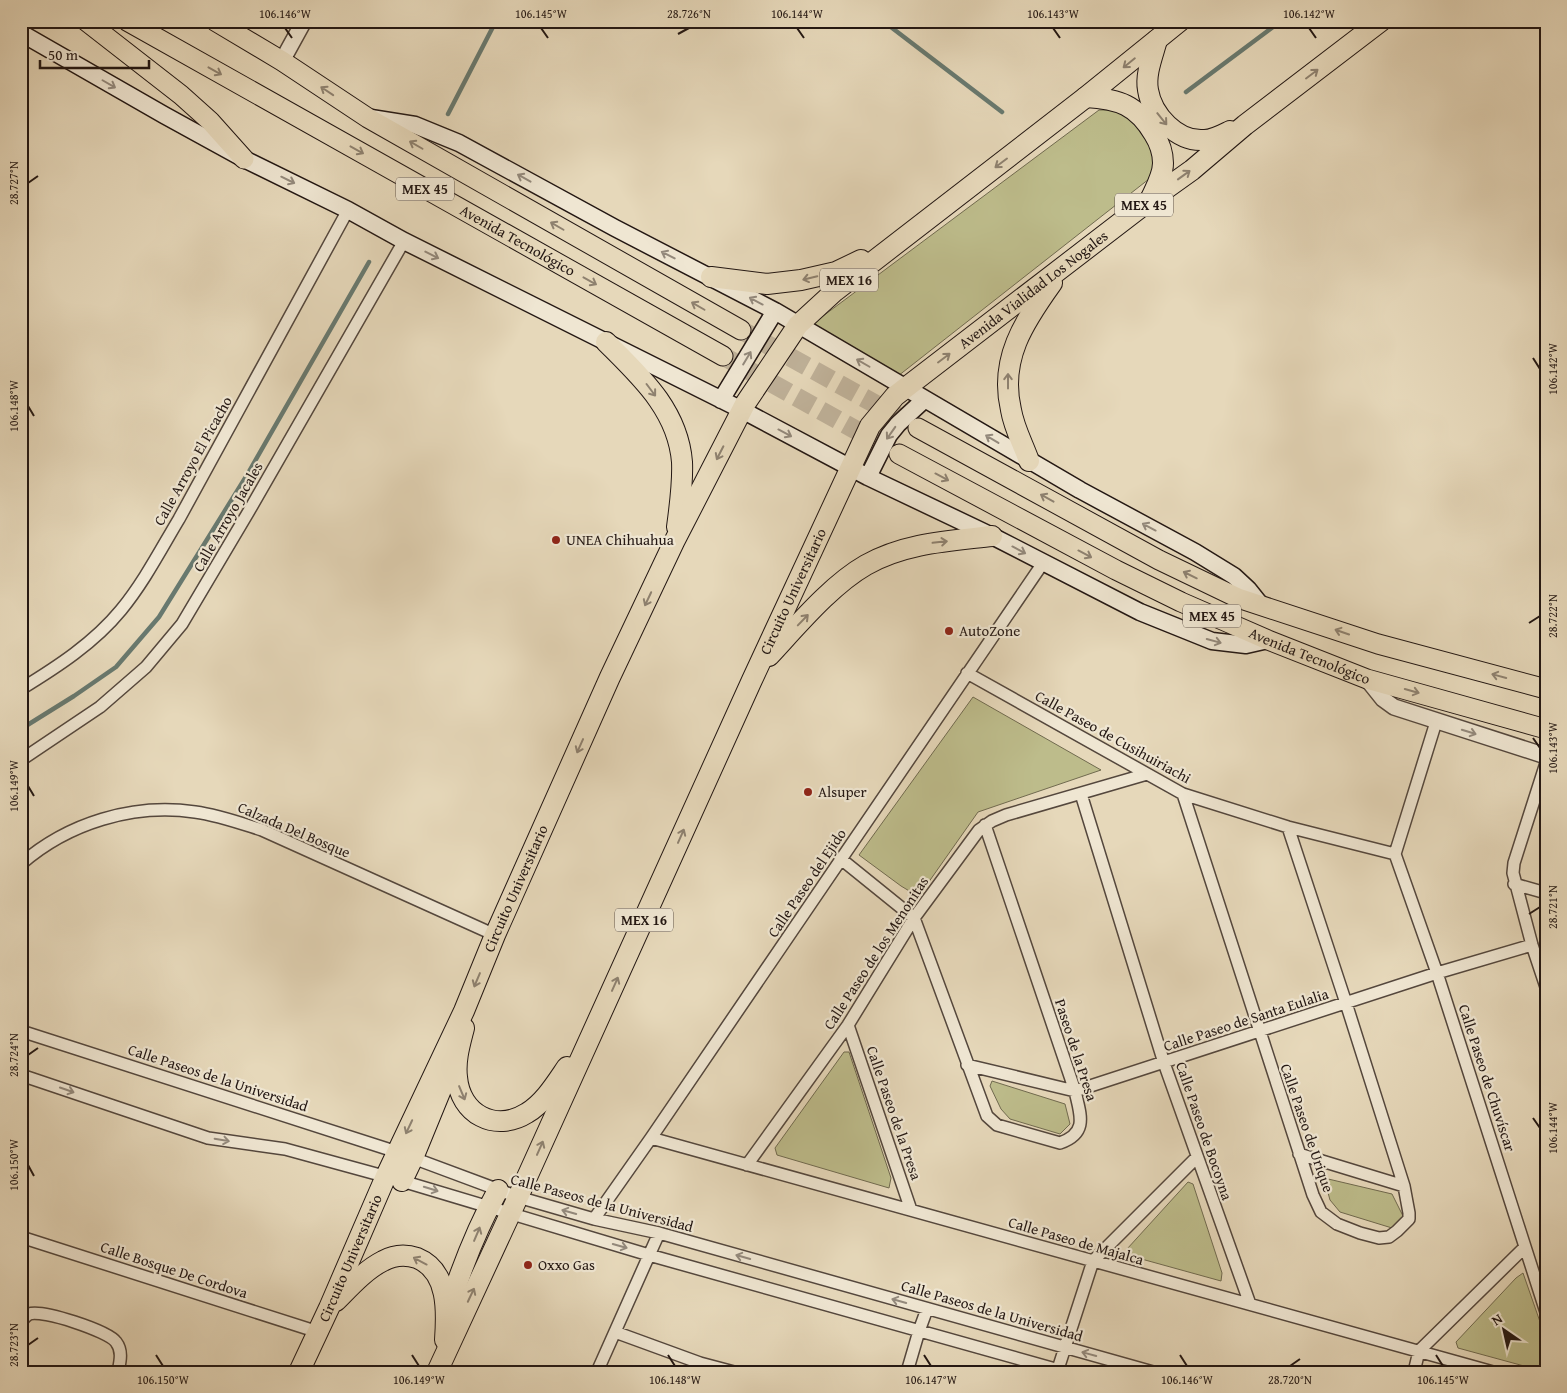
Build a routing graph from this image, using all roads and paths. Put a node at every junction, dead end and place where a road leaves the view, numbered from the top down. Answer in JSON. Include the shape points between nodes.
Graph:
{"nodes":[{"id":1,"x":86,"y":21,"type":"edge"},
{"id":2,"x":127,"y":21,"type":"edge"},
{"id":3,"x":215,"y":21,"type":"edge"},
{"id":4,"x":304,"y":21,"type":"edge"},
{"id":5,"x":1180,"y":21,"type":"edge"},
{"id":6,"x":1381,"y":21,"type":"edge"},
{"id":7,"x":21,"y":33,"type":"edge"},
{"id":8,"x":1158,"y":40,"type":"junction"},
{"id":9,"x":282,"y":61,"type":"junction"},
{"id":10,"x":1086,"y":97,"type":"junction"},
{"id":11,"x":368,"y":118,"type":"junction"},
{"id":12,"x":1244,"y":125,"type":"junction"},
{"id":13,"x":244,"y":159,"type":"junction"},
{"id":14,"x":1150,"y":200,"type":"junction"},
{"id":15,"x":348,"y":210,"type":"junction"},
{"id":16,"x":902,"y":238,"type":"junction"},
{"id":17,"x":404,"y":241,"type":"junction"},
{"id":18,"x":1061,"y":269,"type":"junction"},
{"id":19,"x":711,"y":277,"type":"junction"},
{"id":20,"x":775,"y":311,"type":"junction"},
{"id":21,"x":798,"y":325,"type":"junction"},
{"id":22,"x":741,"y":330,"type":"tunnel mouth"},
{"id":23,"x":606,"y":342,"type":"junction"},
{"id":24,"x":724,"y":356,"type":"tunnel mouth"},
{"id":25,"x":905,"y":388,"type":"junction"},
{"id":26,"x":925,"y":399,"type":"junction"},
{"id":27,"x":722,"y":400,"type":"junction"},
{"id":28,"x":742,"y":410,"type":"junction"},
{"id":29,"x":918,"y":428,"type":"tunnel mouth"},
{"id":30,"x":899,"y":454,"type":"tunnel mouth"},
{"id":31,"x":1029,"y":461,"type":"junction"},
{"id":32,"x":850,"y":467,"type":"junction"},
{"id":33,"x":868,"y":477,"type":"junction"},
{"id":34,"x":992,"y":536,"type":"junction"},
{"id":35,"x":674,"y":542,"type":"junction"},
{"id":36,"x":1043,"y":563,"type":"junction"},
{"id":37,"x":1260,"y":604,"type":"junction"},
{"id":38,"x":1268,"y":640,"type":"junction"},
{"id":39,"x":758,"y":668,"type":"junction"},
{"id":40,"x":967,"y":673,"type":"junction"},
{"id":41,"x":1367,"y":679,"type":"junction"},
{"id":42,"x":21,"y":689,"type":"edge"},
{"id":43,"x":1546,"y":689,"type":"edge"},
{"id":44,"x":1436,"y":722,"type":"junction"},
{"id":45,"x":1546,"y":729,"type":"edge"},
{"id":46,"x":1546,"y":756,"type":"edge"},
{"id":47,"x":21,"y":760,"type":"edge"},
{"id":48,"x":1546,"y":763,"type":"edge"},
{"id":49,"x":1147,"y":774,"type":"junction"},
{"id":50,"x":1082,"y":794,"type":"junction"},
{"id":51,"x":1183,"y":794,"type":"junction"},
{"id":52,"x":985,"y":825,"type":"junction"},
{"id":53,"x":1288,"y":827,"type":"junction"},
{"id":54,"x":1395,"y":854,"type":"junction"},
{"id":55,"x":841,"y":859,"type":"junction"},
{"id":56,"x":21,"y":864,"type":"edge"},
{"id":57,"x":1514,"y":884,"type":"junction"},
{"id":58,"x":1546,"y":893,"type":"edge"},
{"id":59,"x":914,"y":918,"type":"junction"},
{"id":60,"x":495,"y":935,"type":"junction"},
{"id":61,"x":1532,"y":945,"type":"junction"},
{"id":62,"x":1437,"y":973,"type":"junction"},
{"id":63,"x":1546,"y":987,"type":"edge"},
{"id":64,"x":1346,"y":1003,"type":"junction"},
{"id":65,"x":464,"y":1011,"type":"junction"},
{"id":66,"x":602,"y":1011,"type":"junction"},
{"id":67,"x":848,"y":1025,"type":"junction"},
{"id":68,"x":21,"y":1031,"type":"edge"},
{"id":69,"x":1259,"y":1032,"type":"junction"},
{"id":70,"x":459,"y":1048,"type":"junction"},
{"id":71,"x":1164,"y":1063,"type":"junction"},
{"id":72,"x":967,"y":1065,"type":"junction"},
{"id":73,"x":21,"y":1075,"type":"edge"},
{"id":74,"x":1075,"y":1091,"type":"junction"},
{"id":75,"x":651,"y":1138,"type":"junction"},
{"id":76,"x":1299,"y":1154,"type":"junction"},
{"id":77,"x":405,"y":1155,"type":"junction"},
{"id":78,"x":1197,"y":1157,"type":"junction"},
{"id":79,"x":748,"y":1165,"type":"junction"},
{"id":80,"x":394,"y":1178,"type":"junction"},
{"id":81,"x":1404,"y":1186,"type":"junction"},
{"id":82,"x":498,"y":1190,"type":"junction"},
{"id":83,"x":514,"y":1205,"type":"junction"},
{"id":84,"x":488,"y":1207,"type":"junction"},
{"id":85,"x":911,"y":1210,"type":"junction"},
{"id":86,"x":594,"y":1219,"type":"junction"},
{"id":87,"x":659,"y":1233,"type":"junction"},
{"id":88,"x":21,"y":1237,"type":"edge"},
{"id":89,"x":1525,"y":1247,"type":"junction"},
{"id":90,"x":649,"y":1254,"type":"junction"},
{"id":91,"x":1093,"y":1261,"type":"junction"},
{"id":92,"x":1250,"y":1304,"type":"junction"},
{"id":93,"x":329,"y":1308,"type":"junction"},
{"id":94,"x":928,"y":1309,"type":"junction"},
{"id":95,"x":447,"y":1312,"type":"junction"},
{"id":96,"x":1546,"y":1312,"type":"edge"},
{"id":97,"x":21,"y":1322,"type":"edge"},
{"id":98,"x":919,"y":1331,"type":"junction"},
{"id":99,"x":318,"y":1332,"type":"junction"},
{"id":100,"x":615,"y":1332,"type":"junction"},
{"id":101,"x":1064,"y":1348,"type":"junction"},
{"id":102,"x":1419,"y":1351,"type":"junction"},
{"id":103,"x":445,"y":1352,"type":"junction"},
{"id":104,"x":699,"y":1367,"type":"edge"},
{"id":105,"x":1062,"y":1371,"type":"edge"},
{"id":106,"x":118,"y":1372,"type":"edge"},
{"id":107,"x":299,"y":1372,"type":"edge"},
{"id":108,"x":437,"y":1372,"type":"edge"},
{"id":109,"x":597,"y":1372,"type":"edge"},
{"id":110,"x":734,"y":1372,"type":"edge"},
{"id":111,"x":907,"y":1372,"type":"edge"},
{"id":112,"x":1153,"y":1372,"type":"edge"},
{"id":113,"x":1414,"y":1372,"type":"edge"},
{"id":114,"x":1493,"y":1372,"type":"edge"}],
"edges":[{"from":1,"to":13,"type":"main road","via":[[181,95]]},
{"from":2,"to":24,"type":"main road","name":"Avenida Tecnológico","number":"MEX 45","one_way":true},
{"from":3,"to":9,"type":"main road","number":"MEX 45"},
{"from":4,"to":9,"type":"street"},
{"from":5,"to":8,"type":"highway","number":"MEX 45"},
{"from":12,"to":6,"type":"highway","name":"Avenida Vialidad Los Nogales","number":"MEX 45","one_way":true},
{"from":7,"to":13,"type":"main road","one_way":true},
{"from":8,"to":10,"type":"highway","number":"MEX 45","one_way":true},
{"from":8,"to":12,"type":"highway","one_way":true,"via":[[1148,76],[1148,90],[1155,109],[1171,129],[1188,139],[1205,140]]},
{"from":11,"to":9,"type":"main road","number":"MEX 45","one_way":true},
{"from":10,"to":14,"type":"highway","via":[[1123,103],[1136,110],[1153,132],[1163,163]]},
{"from":10,"to":16,"type":"highway","number":"MEX 45","one_way":true},
{"from":19,"to":11,"type":"main road","number":"MEX 45","one_way":true,"via":[[459,143],[415,125]]},
{"from":22,"to":11,"type":"main road","number":"MEX 45","one_way":true},
{"from":14,"to":12,"type":"highway","name":"Avenida Vialidad Los Nogales","number":"MEX 45","one_way":true,"via":[[1192,170]]},
{"from":13,"to":15,"type":"main road","one_way":true},
{"from":14,"to":18,"type":"highway","name":"Avenida Vialidad Los Nogales","number":"MEX 45"},
{"from":15,"to":17,"type":"main road"},
{"from":15,"to":42,"type":"street","name":"Calle Arroyo El Picacho","via":[[179,519],[141,581],[121,610],[88,642],[52,671]]},
{"from":16,"to":19,"type":"highway","number":"MEX 45","one_way":true,"via":[[836,272],[801,280],[767,284]]},
{"from":16,"to":21,"type":"highway","number":"MEX 16"},
{"from":17,"to":23,"type":"main road","one_way":true},
{"from":17,"to":47,"type":"street","name":"Calle Arroyo Jacales","via":[[182,624],[146,667],[100,707]]},
{"from":25,"to":18,"type":"highway","name":"Avenida Vialidad Los Nogales","number":"MEX 45","one_way":true},
{"from":31,"to":18,"type":"highway","one_way":true,"via":[[1010,410],[1008,366],[1028,320]]},
{"from":20,"to":19,"type":"main road","one_way":true},
{"from":20,"to":21,"type":"main road"},
{"from":27,"to":20,"type":"main road","one_way":true},
{"from":25,"to":21,"type":"main road","one_way":true},
{"from":21,"to":28,"type":"highway","number":"MEX 16"},
{"from":23,"to":27,"type":"main road"},
{"from":23,"to":35,"type":"highway","one_way":true,"via":[[666,409],[676,436],[682,469]]},
{"from":25,"to":26,"type":"main road"},
{"from":25,"to":32,"type":"highway","name":"Avenida Vialidad Los Nogales","number":"MEX 45","via":[[870,426]]},
{"from":31,"to":26,"type":"main road","one_way":true},
{"from":26,"to":33,"type":"main road","one_way":true,"via":[[889,434]]},
{"from":27,"to":28,"type":"main road"},
{"from":28,"to":32,"type":"main road","one_way":true},
{"from":28,"to":35,"type":"highway","name":"Circuito Universitario","number":"MEX 16","one_way":true},
{"from":37,"to":29,"type":"main road","name":"Avenida Tecnológico","number":"MEX 45","one_way":true,"via":[[1238,598],[1159,560]]},
{"from":30,"to":38,"type":"main road","name":"Avenida Tecnológico","number":"MEX 45","one_way":true,"via":[[1116,570]]},
{"from":37,"to":31,"type":"main road","one_way":true,"via":[[1234,576]]},
{"from":32,"to":33,"type":"main road"},
{"from":32,"to":39,"type":"highway","name":"Circuito Universitario","number":"MEX 16"},
{"from":33,"to":34,"type":"main road"},
{"from":34,"to":36,"type":"main road","one_way":true},
{"from":39,"to":34,"type":"highway","one_way":true,"via":[[838,585],[866,565],[896,552],[932,543]]},
{"from":35,"to":60,"type":"highway","name":"Circuito Universitario","number":"MEX 16","one_way":true},
{"from":36,"to":38,"type":"main road","one_way":true,"via":[[1140,612],[1212,641],[1246,645]]},
{"from":36,"to":40,"type":"street","name":"Calle Paseo del Ejido"},
{"from":43,"to":37,"type":"main road","name":"Avenida Tecnológico","number":"MEX 45","one_way":true,"via":[[1378,644]]},
{"from":38,"to":41,"type":"main road","name":"Avenida Tecnológico","number":"MEX 45"},
{"from":66,"to":39,"type":"highway","name":"Circuito Universitario","number":"MEX 16","one_way":true},
{"from":40,"to":49,"type":"street","name":"Calle Paseo de Cusihuiriachi"},
{"from":40,"to":55,"type":"street","name":"Calle Paseo del Ejido"},
{"from":41,"to":44,"type":"street","via":[[1394,707]]},
{"from":41,"to":45,"type":"main road","name":"Avenida Tecnológico","number":"MEX 45","one_way":true},
{"from":44,"to":46,"type":"street","one_way":true},
{"from":44,"to":54,"type":"street"},
{"from":48,"to":57,"type":"street","via":[[1514,863]]},
{"from":49,"to":50,"type":"street","name":"Calle Paseo de los Menonitas"},
{"from":49,"to":51,"type":"street","name":"Calle Paseo de Cusihuiriachi"},
{"from":50,"to":52,"type":"street","name":"Calle Paseo de los Menonitas","via":[[1006,815]]},
{"from":50,"to":71,"type":"street","name":"Calle Paseo de Bocoyna"},
{"from":51,"to":53,"type":"street","name":"Calle Paseo de Cusihuiriachi"},
{"from":51,"to":69,"type":"street","name":"Calle Paseo de Urique"},
{"from":52,"to":59,"type":"street","name":"Calle Paseo de los Menonitas"},
{"from":52,"to":74,"type":"street","name":"Paseo de la Presa"},
{"from":53,"to":54,"type":"street","name":"Calle Paseo de Cusihuiriachi"},
{"from":53,"to":64,"type":"street","name":"Calle Paseo de Urique"},
{"from":54,"to":62,"type":"street","name":"Calle Paseo de Chuvíscar"},
{"from":55,"to":59,"type":"street"},
{"from":55,"to":75,"type":"street","name":"Calle Paseo del Ejido"},
{"from":56,"to":60,"type":"street","name":"Calzada Del Bosque","via":[[52,841],[109,816],[135,811],[195,812],[262,830]]},
{"from":57,"to":58,"type":"street"},
{"from":57,"to":61,"type":"street"},
{"from":59,"to":67,"type":"street","name":"Calle Paseo de los Menonitas"},
{"from":59,"to":72,"type":"street","name":"Paseo de la Presa"},
{"from":60,"to":65,"type":"highway","name":"Circuito Universitario","number":"MEX 16","one_way":true},
{"from":61,"to":62,"type":"street","name":"Calle Paseo de Santa Eulalia"},
{"from":61,"to":63,"type":"street"},
{"from":62,"to":64,"type":"street","name":"Calle Paseo de Santa Eulalia"},
{"from":62,"to":89,"type":"street","name":"Calle Paseo de Chuvíscar"},
{"from":64,"to":69,"type":"street","name":"Calle Paseo de Santa Eulalia"},
{"from":64,"to":81,"type":"street","name":"Calle Paseo de Urique"},
{"from":65,"to":70,"type":"highway","via":[[465,1026]]},
{"from":65,"to":77,"type":"highway","name":"Circuito Universitario","number":"MEX 16","one_way":true},
{"from":70,"to":66,"type":"highway","one_way":true,"via":[[457,1078],[467,1104],[486,1119],[506,1122],[529,1112],[551,1090]]},
{"from":83,"to":66,"type":"highway","name":"Circuito Universitario","number":"MEX 16","one_way":true},
{"from":67,"to":79,"type":"street","name":"Calle Paseo de los Menonitas"},
{"from":67,"to":85,"type":"street","name":"Calle Paseo de la Presa"},
{"from":68,"to":77,"type":"street","name":"Calle Paseos de la Universidad"},
{"from":69,"to":71,"type":"street","name":"Calle Paseo de Santa Eulalia"},
{"from":69,"to":76,"type":"street","name":"Calle Paseo de Urique"},
{"from":70,"to":77,"type":"highway"},
{"from":71,"to":74,"type":"street","name":"Calle Paseo de Santa Eulalia"},
{"from":71,"to":78,"type":"street","name":"Calle Paseo de Bocoyna"},
{"from":72,"to":74,"type":"street"},
{"from":72,"to":74,"type":"street","name":"Paseo de la Presa","via":[[987,1116],[997,1125],[1060,1143],[1068,1140],[1080,1127]]},
{"from":73,"to":80,"type":"street","name":"Calle Paseos de la Universidad","one_way":true,"via":[[208,1138],[285,1149]]},
{"from":75,"to":79,"type":"street","name":"Calle Paseo de Majalca"},
{"from":75,"to":86,"type":"street","name":"Calle Paseo del Ejido"},
{"from":76,"to":81,"type":"street"},
{"from":76,"to":81,"type":"street","name":"Calle Paseo de Urique","via":[[1321,1212],[1337,1224],[1360,1233],[1390,1237],[1405,1225],[1409,1213]]},
{"from":77,"to":80,"type":"highway","name":"Circuito Universitario","number":"MEX 16"},
{"from":77,"to":82,"type":"street","name":"Calle Paseos de la Universidad"},
{"from":78,"to":91,"type":"street"},
{"from":78,"to":92,"type":"street","name":"Calle Paseo de Bocoyna"},
{"from":79,"to":85,"type":"street","name":"Calle Paseo de Majalca"},
{"from":80,"to":84,"type":"street","name":"Calle Paseos de la Universidad","one_way":true},
{"from":80,"to":93,"type":"highway","name":"Circuito Universitario","number":"MEX 16"},
{"from":82,"to":83,"type":"street","name":"Calle Paseos de la Universidad"},
{"from":82,"to":84,"type":"highway"},
{"from":83,"to":84,"type":"street","name":"Calle Paseos de la Universidad"},
{"from":86,"to":83,"type":"street","name":"Calle Paseos de la Universidad","one_way":true},
{"from":83,"to":90,"type":"street","name":"Calle Paseos de la Universidad","one_way":true},
{"from":103,"to":83,"type":"highway","name":"Circuito Universitario","number":"MEX 16","one_way":true},
{"from":95,"to":84,"type":"highway","one_way":true},
{"from":85,"to":91,"type":"street","name":"Calle Paseo de Majalca"},
{"from":86,"to":87,"type":"street","name":"Calle Paseos de la Universidad"},
{"from":87,"to":90,"type":"street"},
{"from":94,"to":87,"type":"street","name":"Calle Paseos de la Universidad","one_way":true},
{"from":88,"to":99,"type":"street","name":"Calle Bosque De Cordova"},
{"from":89,"to":96,"type":"street","name":"Calle Paseo de Chuvíscar"},
{"from":89,"to":102,"type":"street"},
{"from":90,"to":98,"type":"street","name":"Calle Paseos de la Universidad"},
{"from":90,"to":100,"type":"street"},
{"from":91,"to":92,"type":"street","name":"Calle Paseo de Majalca"},
{"from":91,"to":101,"type":"street"},
{"from":92,"to":102,"type":"street","name":"Calle Paseo de Majalca"},
{"from":95,"to":93,"type":"highway","one_way":true,"via":[[443,1291],[430,1267],[414,1257],[402,1255],[382,1261],[369,1270]]},
{"from":93,"to":99,"type":"highway","name":"Circuito Universitario","number":"MEX 16"},
{"from":94,"to":98,"type":"street"},
{"from":94,"to":101,"type":"street","name":"Calle Paseos de la Universidad"},
{"from":95,"to":103,"type":"highway"},
{"from":97,"to":106,"type":"street","via":[[30,1314],[48,1314],[103,1332],[120,1348]]},
{"from":98,"to":105,"type":"street","name":"Calle Paseos de la Universidad"},
{"from":98,"to":111,"type":"street"},
{"from":99,"to":107,"type":"highway","name":"Circuito Universitario","number":"MEX 16"},
{"from":100,"to":104,"type":"street"},
{"from":100,"to":109,"type":"street"},
{"from":101,"to":105,"type":"street"},
{"from":112,"to":101,"type":"street","name":"Calle Paseos de la Universidad","one_way":true},
{"from":102,"to":113,"type":"street"},
{"from":102,"to":114,"type":"street","name":"Calle Paseo de Majalca"},
{"from":103,"to":108,"type":"highway","name":"Circuito Universitario","number":"MEX 16"},
{"from":104,"to":110,"type":"street"}]}
